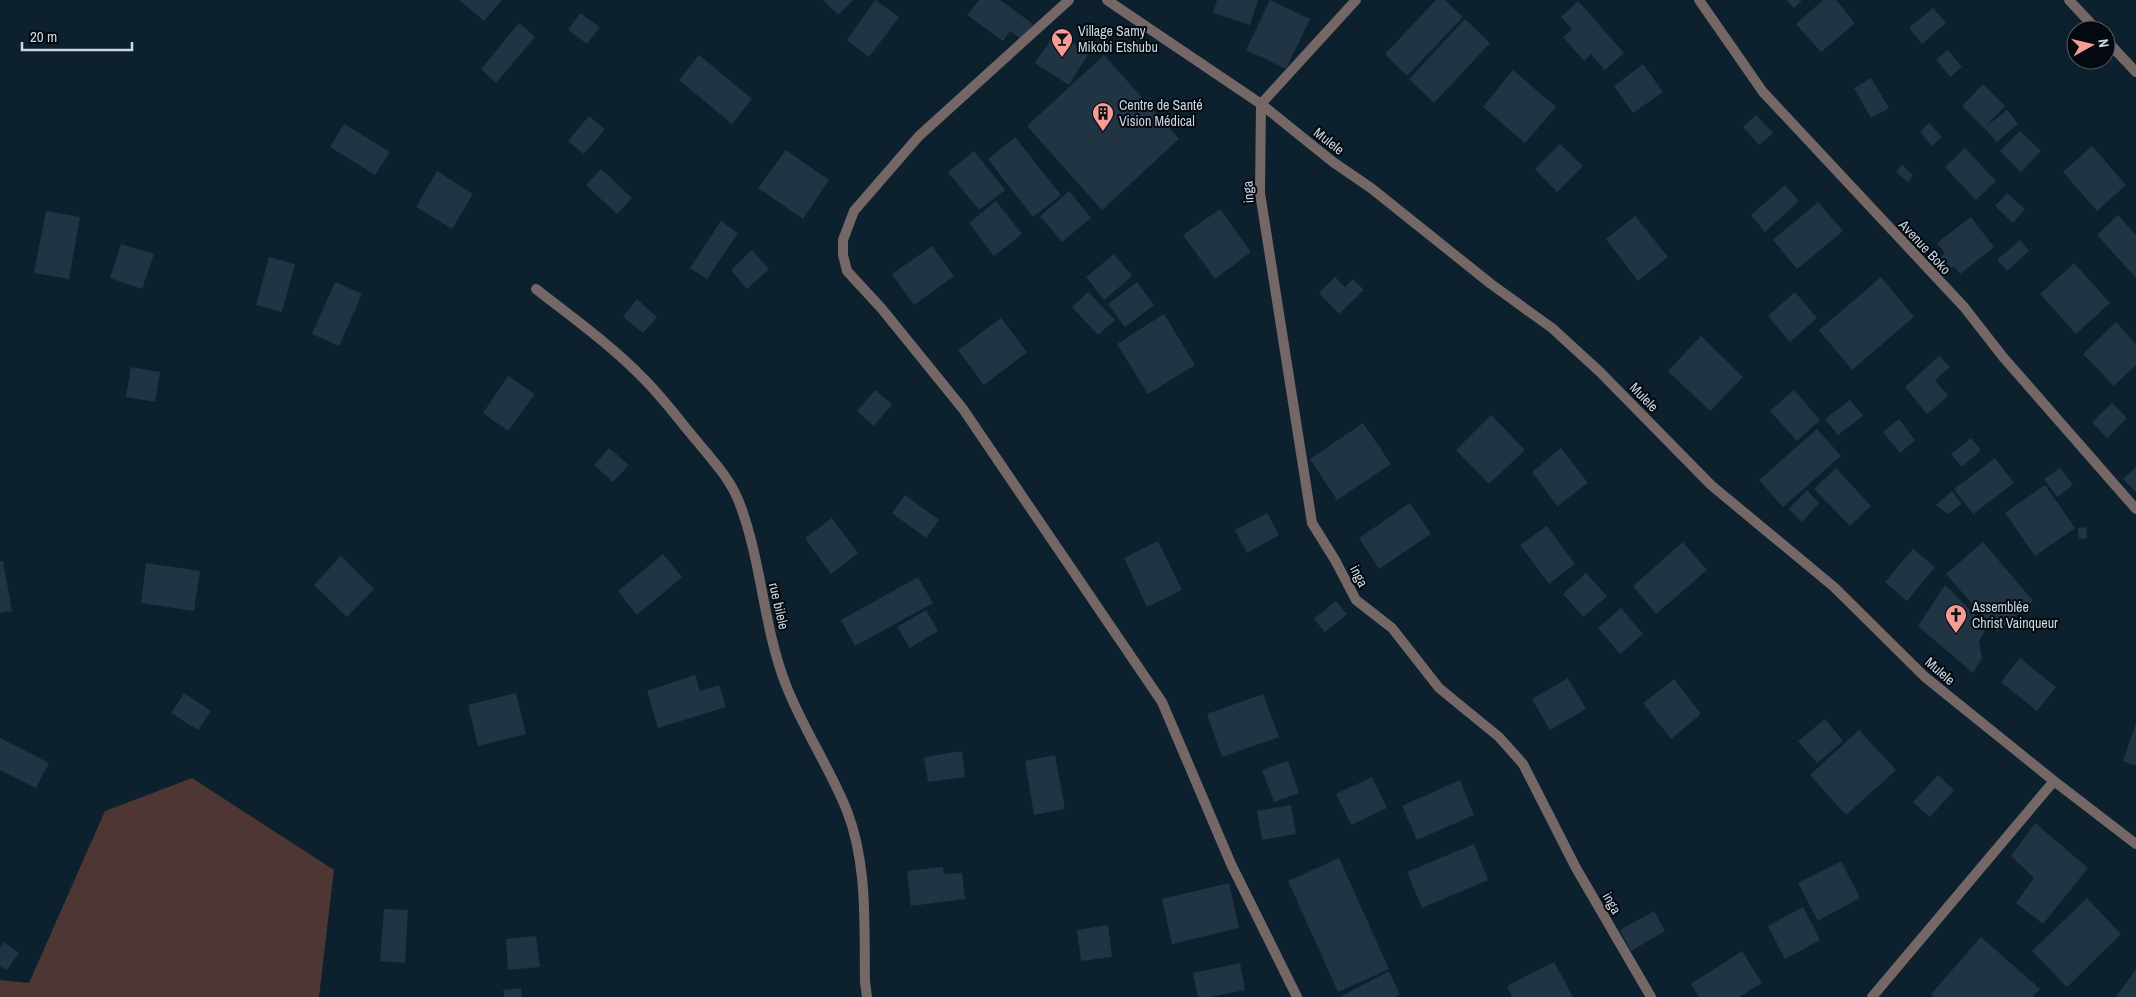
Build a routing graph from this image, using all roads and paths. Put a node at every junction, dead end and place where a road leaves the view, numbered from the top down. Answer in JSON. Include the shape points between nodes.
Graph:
{"nodes":[{"id":1,"x":1069,"y":0,"type":"edge"},
{"id":2,"x":1107,"y":0,"type":"edge"},
{"id":3,"x":1356,"y":0,"type":"edge"},
{"id":4,"x":1699,"y":0,"type":"edge"},
{"id":5,"x":2069,"y":0,"type":"edge"},
{"id":6,"x":2088,"y":20,"type":"edge"},
{"id":7,"x":2116,"y":51,"type":"edge"},
{"id":8,"x":2136,"y":72,"type":"edge"},
{"id":9,"x":1261,"y":104,"type":"junction"},
{"id":10,"x":536,"y":289,"type":"dead end"},
{"id":11,"x":2136,"y":509,"type":"edge"},
{"id":12,"x":2054,"y":781,"type":"junction"},
{"id":13,"x":2136,"y":844,"type":"edge"},
{"id":14,"x":867,"y":997,"type":"edge"},
{"id":15,"x":1297,"y":997,"type":"edge"},
{"id":16,"x":1651,"y":997,"type":"edge"},
{"id":17,"x":1872,"y":997,"type":"edge"}],
"edges":[{"from":1,"to":15,"type":"street","via":[[919,136],[854,211],[843,240],[843,255],[847,271],[963,409],[1162,702],[1231,864]]},
{"from":2,"to":9,"type":"street","name":"Mulele"},
{"from":3,"to":9,"type":"street"},
{"from":4,"to":11,"type":"street","name":"Avenue Boko","via":[[1763,92],[1964,307],[2003,357]]},
{"from":5,"to":6,"type":"street"},
{"from":7,"to":8,"type":"street"},
{"from":9,"to":12,"type":"street","name":"Mulele","via":[[1372,188],[1490,284],[1552,328],[1711,485],[1834,587],[1925,678]]},
{"from":9,"to":16,"type":"street","name":"inga","via":[[1260,193],[1312,523],[1356,600],[1392,628],[1439,688],[1499,737],[1523,764],[1576,868]]},
{"from":10,"to":14,"type":"street","name":"rue bilele","via":[[595,334],[644,379],[726,476],[739,502],[785,683],[801,721],[829,769],[858,845],[863,887]]},
{"from":12,"to":13,"type":"street","name":"Mulele"},
{"from":12,"to":17,"type":"street"}]}
